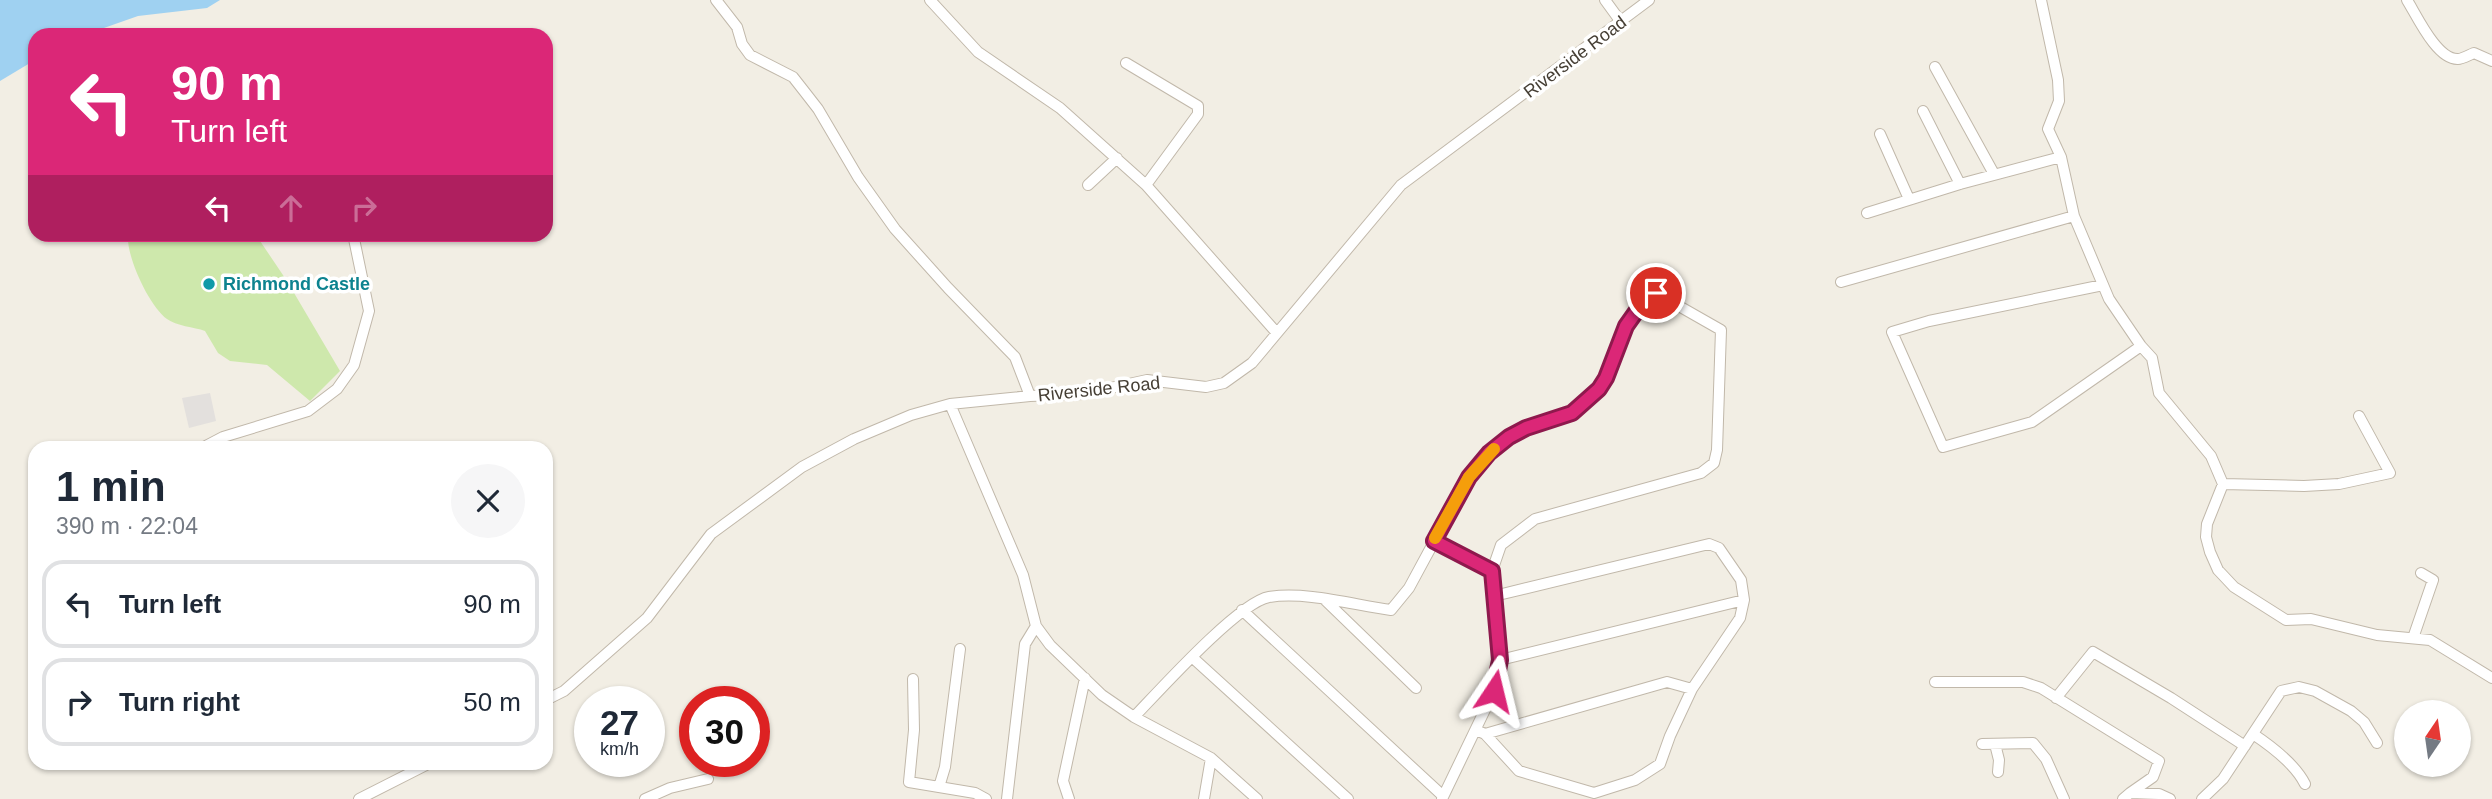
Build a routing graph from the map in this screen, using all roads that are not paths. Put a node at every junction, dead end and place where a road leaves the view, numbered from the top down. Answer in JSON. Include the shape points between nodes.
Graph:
{"nodes":[{"id":1,"x":716,"y":0,"type":"edge"},
{"id":2,"x":930,"y":0,"type":"edge"},
{"id":3,"x":1605,"y":0,"type":"edge"},
{"id":4,"x":1649,"y":0,"type":"edge"},
{"id":5,"x":2041,"y":0,"type":"edge"},
{"id":6,"x":2407,"y":0,"type":"edge"},
{"id":7,"x":1621,"y":22,"type":"junction"},
{"id":8,"x":2492,"y":61,"type":"edge"},
{"id":9,"x":1126,"y":63,"type":"dead end"},
{"id":10,"x":1935,"y":67,"type":"dead end"},
{"id":11,"x":1923,"y":111,"type":"dead end"},
{"id":12,"x":1880,"y":134,"type":"dead end"},
{"id":13,"x":2061,"y":157,"type":"junction"},
{"id":14,"x":1117,"y":158,"type":"junction"},
{"id":15,"x":1994,"y":174,"type":"junction"},
{"id":16,"x":1959,"y":184,"type":"junction"},
{"id":17,"x":1088,"y":185,"type":"dead end"},
{"id":18,"x":1146,"y":185,"type":"junction"},
{"id":19,"x":1909,"y":199,"type":"junction"},
{"id":20,"x":1867,"y":213,"type":"dead end"},
{"id":21,"x":2074,"y":216,"type":"junction"},
{"id":22,"x":355,"y":242,"type":"edge"},
{"id":23,"x":1841,"y":282,"type":"dead end"},
{"id":24,"x":2103,"y":285,"type":"junction"},
{"id":25,"x":1276,"y":332,"type":"junction"},
{"id":26,"x":2141,"y":346,"type":"junction"},
{"id":27,"x":1030,"y":396,"type":"junction"},
{"id":28,"x":950,"y":404,"type":"junction"},
{"id":29,"x":2359,"y":416,"type":"dead end"},
{"id":30,"x":215,"y":441,"type":"edge"},
{"id":31,"x":2223,"y":484,"type":"junction"},
{"id":32,"x":1434,"y":541,"type":"junction"},
{"id":33,"x":1492,"y":571,"type":"junction"},
{"id":34,"x":2421,"y":572,"type":"dead end"},
{"id":35,"x":1494,"y":596,"type":"junction"},
{"id":36,"x":1325,"y":600,"type":"junction"},
{"id":37,"x":1744,"y":600,"type":"junction"},
{"id":38,"x":1242,"y":610,"type":"junction"},
{"id":39,"x":1036,"y":626,"type":"junction"},
{"id":40,"x":2413,"y":638,"type":"junction"},
{"id":41,"x":960,"y":649,"type":"dead end"},
{"id":42,"x":1193,"y":658,"type":"junction"},
{"id":43,"x":1500,"y":660,"type":"junction"},
{"id":44,"x":1086,"y":678,"type":"junction"},
{"id":45,"x":2492,"y":678,"type":"edge"},
{"id":46,"x":913,"y":679,"type":"dead end"},
{"id":47,"x":1935,"y":682,"type":"dead end"},
{"id":48,"x":1416,"y":688,"type":"dead end"},
{"id":49,"x":1692,"y":689,"type":"junction"},
{"id":50,"x":553,"y":696,"type":"edge"},
{"id":51,"x":2056,"y":698,"type":"junction"},
{"id":52,"x":1134,"y":717,"type":"junction"},
{"id":53,"x":1481,"y":732,"type":"junction"},
{"id":54,"x":2253,"y":734,"type":"junction"},
{"id":55,"x":2376,"y":743,"type":"dead end"},
{"id":56,"x":1982,"y":744,"type":"dead end"},
{"id":57,"x":1995,"y":744,"type":"junction"},
{"id":58,"x":2245,"y":746,"type":"junction"},
{"id":59,"x":1211,"y":758,"type":"junction"},
{"id":60,"x":416,"y":770,"type":"edge"},
{"id":61,"x":1998,"y":772,"type":"dead end"},
{"id":62,"x":708,"y":779,"type":"dead end"},
{"id":63,"x":2305,"y":784,"type":"dead end"},
{"id":64,"x":939,"y":787,"type":"junction"},
{"id":65,"x":2127,"y":796,"type":"edge"},
{"id":66,"x":1442,"y":797,"type":"edge"},
{"id":67,"x":359,"y":799,"type":"edge"},
{"id":68,"x":645,"y":799,"type":"edge"},
{"id":69,"x":986,"y":799,"type":"edge"},
{"id":70,"x":1007,"y":799,"type":"edge"},
{"id":71,"x":1069,"y":799,"type":"edge"},
{"id":72,"x":1204,"y":799,"type":"edge"},
{"id":73,"x":1257,"y":799,"type":"edge"},
{"id":74,"x":1348,"y":799,"type":"edge"},
{"id":75,"x":2064,"y":799,"type":"edge"},
{"id":76,"x":2170,"y":799,"type":"edge"},
{"id":77,"x":2202,"y":799,"type":"edge"}],
"edges":[{"from":1,"to":27,"type":"street","via":[[737,27],[750,55],[793,77],[804,90],[895,229],[1015,356]]},
{"from":2,"to":14,"type":"street","via":[[978,52],[1060,108]]},
{"from":3,"to":7,"type":"street"},
{"from":4,"to":7,"type":"street","name":"Riverside Road"},
{"from":5,"to":13,"type":"street","via":[[2058,80],[2059,101],[2048,129]]},
{"from":6,"to":8,"type":"street","via":[[2445,56],[2458,59],[2474,53]]},
{"from":7,"to":25,"type":"street","name":"Riverside Road","via":[[1401,185]]},
{"from":9,"to":18,"type":"street","via":[[1198,106],[1198,114]]},
{"from":10,"to":15,"type":"street"},
{"from":11,"to":16,"type":"street"},
{"from":12,"to":19,"type":"street"},
{"from":13,"to":15,"type":"street"},
{"from":13,"to":21,"type":"street"},
{"from":14,"to":17,"type":"street"},
{"from":14,"to":18,"type":"street"},
{"from":15,"to":16,"type":"street"},
{"from":16,"to":19,"type":"street"},
{"from":18,"to":25,"type":"street"},
{"from":19,"to":20,"type":"street"},
{"from":21,"to":23,"type":"street"},
{"from":21,"to":24,"type":"street"},
{"from":22,"to":30,"type":"street","via":[[369,311],[354,365],[337,389],[308,411]]},
{"from":24,"to":26,"type":"street"},
{"from":24,"to":26,"type":"street","via":[[1892,331],[1943,447],[2032,422]]},
{"from":25,"to":27,"type":"street","name":"Riverside Road","via":[[1252,363],[1224,383],[1206,387],[1147,380],[1083,394]]},
{"from":26,"to":31,"type":"street","via":[[2152,358],[2159,393],[2211,456]]},
{"from":27,"to":28,"type":"street","name":"Riverside Road"},
{"from":28,"to":39,"type":"street","via":[[1023,575]]},
{"from":28,"to":50,"type":"street","name":"Riverside Road","via":[[855,439],[802,467],[751,504],[711,534],[647,618]]},
{"from":29,"to":31,"type":"street","via":[[2390,473],[2339,484]]},
{"from":31,"to":40,"type":"street","via":[[2206,537],[2218,570],[2234,587],[2286,620],[2311,619],[2377,635]]},
{"from":32,"to":33,"type":"street"},
{"from":32,"to":33,"type":"street","via":[[1469,477],[1489,453],[1526,428],[1572,413],[1599,389],[1626,326],[1648,295],[1656,293],[1721,330],[1714,463],[1701,473],[1535,519],[1502,545]]},
{"from":32,"to":36,"type":"street","via":[[1391,611]]},
{"from":33,"to":35,"type":"street"},
{"from":34,"to":40,"type":"street","via":[[2433,580]]},
{"from":35,"to":37,"type":"street","via":[[1709,544],[1719,548],[1741,580]]},
{"from":35,"to":43,"type":"street"},
{"from":36,"to":38,"type":"street","via":[[1266,597]]},
{"from":36,"to":48,"type":"street"},
{"from":37,"to":43,"type":"street"},
{"from":37,"to":49,"type":"street","via":[[1740,618]]},
{"from":38,"to":42,"type":"street"},
{"from":38,"to":66,"type":"street"},
{"from":39,"to":44,"type":"street"},
{"from":39,"to":70,"type":"street","via":[[1026,644]]},
{"from":40,"to":45,"type":"street","via":[[2430,640]]},
{"from":41,"to":64,"type":"street"},
{"from":42,"to":52,"type":"street"},
{"from":42,"to":74,"type":"street"},
{"from":43,"to":53,"type":"street"},
{"from":44,"to":52,"type":"street"},
{"from":44,"to":71,"type":"street","via":[[1063,781]]},
{"from":46,"to":64,"type":"street","via":[[909,782]]},
{"from":47,"to":51,"type":"street","via":[[2023,682]]},
{"from":49,"to":53,"type":"street","via":[[1667,682]]},
{"from":49,"to":53,"type":"street","via":[[1660,764],[1635,780],[1594,793],[1519,771]]},
{"from":51,"to":58,"type":"street","via":[[2093,652]]},
{"from":51,"to":65,"type":"street","via":[[2159,761],[2153,777]]},
{"from":52,"to":59,"type":"street"},
{"from":53,"to":66,"type":"street"},
{"from":54,"to":55,"type":"street","via":[[2281,691],[2299,687],[2351,711]]},
{"from":54,"to":58,"type":"street"},
{"from":54,"to":63,"type":"street"},
{"from":56,"to":57,"type":"street"},
{"from":57,"to":61,"type":"street"},
{"from":57,"to":75,"type":"street","via":[[2033,743],[2046,759]]},
{"from":58,"to":77,"type":"street","via":[[2223,779]]},
{"from":59,"to":72,"type":"street"},
{"from":59,"to":73,"type":"street"},
{"from":60,"to":67,"type":"street"},
{"from":62,"to":68,"type":"street"},
{"from":64,"to":69,"type":"street"},
{"from":65,"to":76,"type":"street","via":[[2159,794]]}]}
